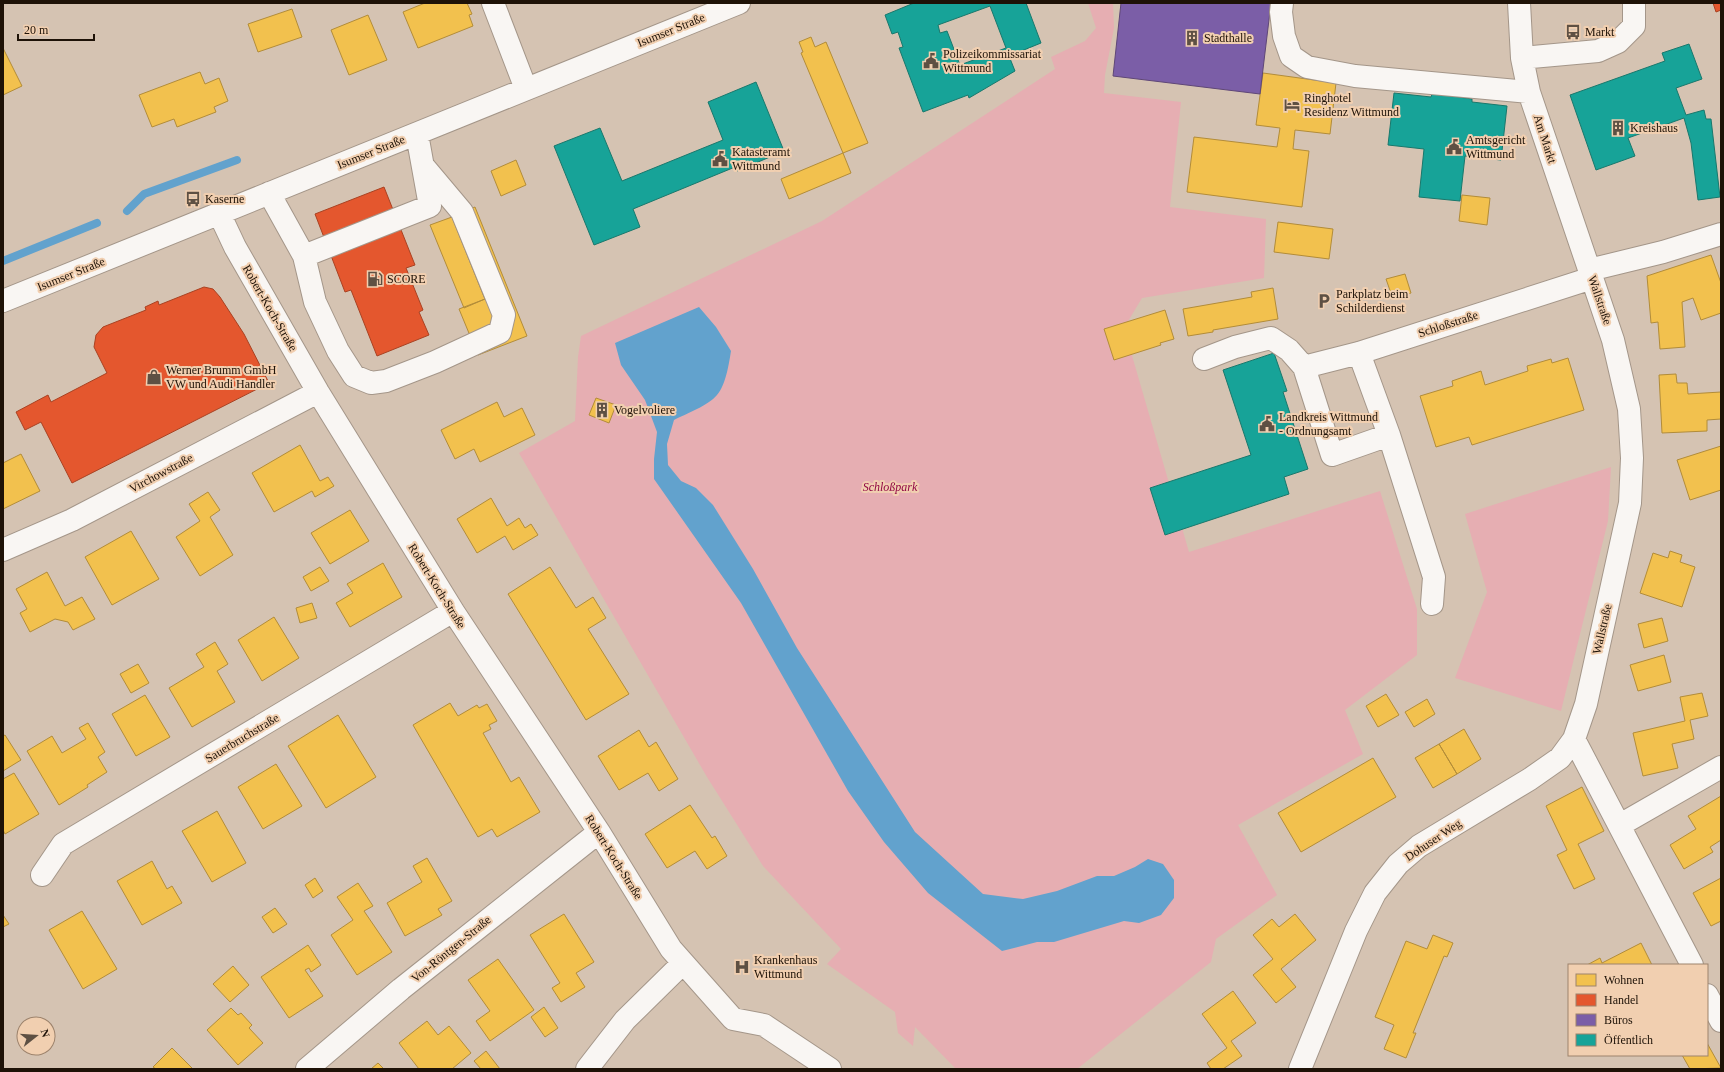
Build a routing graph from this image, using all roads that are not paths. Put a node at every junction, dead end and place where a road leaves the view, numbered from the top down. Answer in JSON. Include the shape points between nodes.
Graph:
{"nodes":[{"id":1,"x":493,"y":3,"type":"edge"},
{"id":2,"x":739,"y":3,"type":"edge"},
{"id":3,"x":1282,"y":3,"type":"edge"},
{"id":4,"x":1519,"y":3,"type":"edge"},
{"id":5,"x":1634,"y":3,"type":"edge"},
{"id":6,"x":1522,"y":58,"type":"junction"},
{"id":7,"x":526,"y":89,"type":"junction"},
{"id":8,"x":1529,"y":92,"type":"junction"},
{"id":9,"x":417,"y":134,"type":"junction"},
{"id":10,"x":424,"y":168,"type":"junction"},
{"id":11,"x":269,"y":193,"type":"junction"},
{"id":12,"x":220,"y":212,"type":"junction"},
{"id":13,"x":1721,"y":234,"type":"edge"},
{"id":14,"x":304,"y":256,"type":"junction"},
{"id":15,"x":1590,"y":274,"type":"junction"},
{"id":16,"x":3,"y":301,"type":"edge"},
{"id":17,"x":1359,"y":354,"type":"junction"},
{"id":18,"x":1204,"y":359,"type":"dead end"},
{"id":19,"x":1304,"y":367,"type":"junction"},
{"id":20,"x":318,"y":392,"type":"junction"},
{"id":21,"x":1389,"y":435,"type":"junction"},
{"id":22,"x":3,"y":550,"type":"edge"},
{"id":23,"x":1432,"y":604,"type":"dead end"},
{"id":24,"x":453,"y":611,"type":"junction"},
{"id":25,"x":1574,"y":739,"type":"junction"},
{"id":26,"x":1721,"y":767,"type":"edge"},
{"id":27,"x":1620,"y":825,"type":"junction"},
{"id":28,"x":599,"y":832,"type":"junction"},
{"id":29,"x":42,"y":875,"type":"dead end"},
{"id":30,"x":677,"y":956,"type":"junction"},
{"id":31,"x":1691,"y":964,"type":"edge"},
{"id":32,"x":1708,"y":997,"type":"edge"},
{"id":33,"x":1721,"y":1022,"type":"edge"},
{"id":34,"x":306,"y":1069,"type":"edge"},
{"id":35,"x":587,"y":1069,"type":"edge"},
{"id":36,"x":830,"y":1069,"type":"edge"},
{"id":37,"x":1300,"y":1069,"type":"edge"}],
"edges":[{"from":1,"to":7,"type":"street"},
{"from":2,"to":7,"type":"street","name":"Isumser Straße"},
{"from":3,"to":8,"type":"street","via":[[1284,36],[1290,56],[1306,67],[1355,76]]},
{"from":4,"to":6,"type":"street","name":"Am Markt"},
{"from":5,"to":6,"type":"street","via":[[1634,26],[1618,42],[1598,51]]},
{"from":6,"to":8,"type":"street","name":"Am Markt"},
{"from":7,"to":9,"type":"street","name":"Isumser Straße"},
{"from":8,"to":15,"type":"street","name":"Am Markt"},
{"from":9,"to":10,"type":"street"},
{"from":9,"to":11,"type":"street","name":"Isumser Straße"},
{"from":10,"to":14,"type":"street","via":[[430,206]]},
{"from":10,"to":14,"type":"street","via":[[462,212],[504,315],[500,332],[435,362],[371,383],[354,376],[338,350],[315,302]]},
{"from":11,"to":12,"type":"street","name":"Isumser Straße"},
{"from":11,"to":14,"type":"street"},
{"from":12,"to":16,"type":"street","name":"Isumser Straße"},
{"from":12,"to":20,"type":"street","name":"Robert-Koch-Straße","via":[[235,247]]},
{"from":13,"to":15,"type":"street","name":"Schloßstraße"},
{"from":15,"to":17,"type":"street","name":"Schloßstraße"},
{"from":15,"to":25,"type":"street","name":"Wallstraße","via":[[1613,340],[1629,409],[1632,458],[1630,502],[1622,541],[1586,704]]},
{"from":17,"to":19,"type":"street","name":"Schloßstraße"},
{"from":17,"to":21,"type":"street"},
{"from":18,"to":19,"type":"street","via":[[1235,347],[1271,338],[1289,350]]},
{"from":19,"to":21,"type":"street","via":[[1332,455]]},
{"from":20,"to":22,"type":"street","name":"Virchowstraße","via":[[72,520]]},
{"from":20,"to":24,"type":"street","name":"Robert-Koch-Straße"},
{"from":21,"to":23,"type":"street","via":[[1434,576]]},
{"from":24,"to":28,"type":"street","name":"Robert-Koch-Straße"},
{"from":24,"to":29,"type":"street","name":"Sauerbruchstraße","via":[[64,844]]},
{"from":25,"to":27,"type":"street"},
{"from":25,"to":37,"type":"street","name":"Dohuser Weg","via":[[1560,758],[1419,846],[1398,864],[1375,893],[1356,931]]},
{"from":26,"to":27,"type":"street"},
{"from":27,"to":31,"type":"street"},
{"from":28,"to":30,"type":"street","name":"Robert-Koch-Straße"},
{"from":28,"to":34,"type":"street","name":"Von-Röntgen-Straße"},
{"from":30,"to":35,"type":"street"},
{"from":30,"to":36,"type":"street","name":"Robert-Koch-Straße","via":[[733,1019],[764,1025]]},
{"from":32,"to":33,"type":"street"}]}
